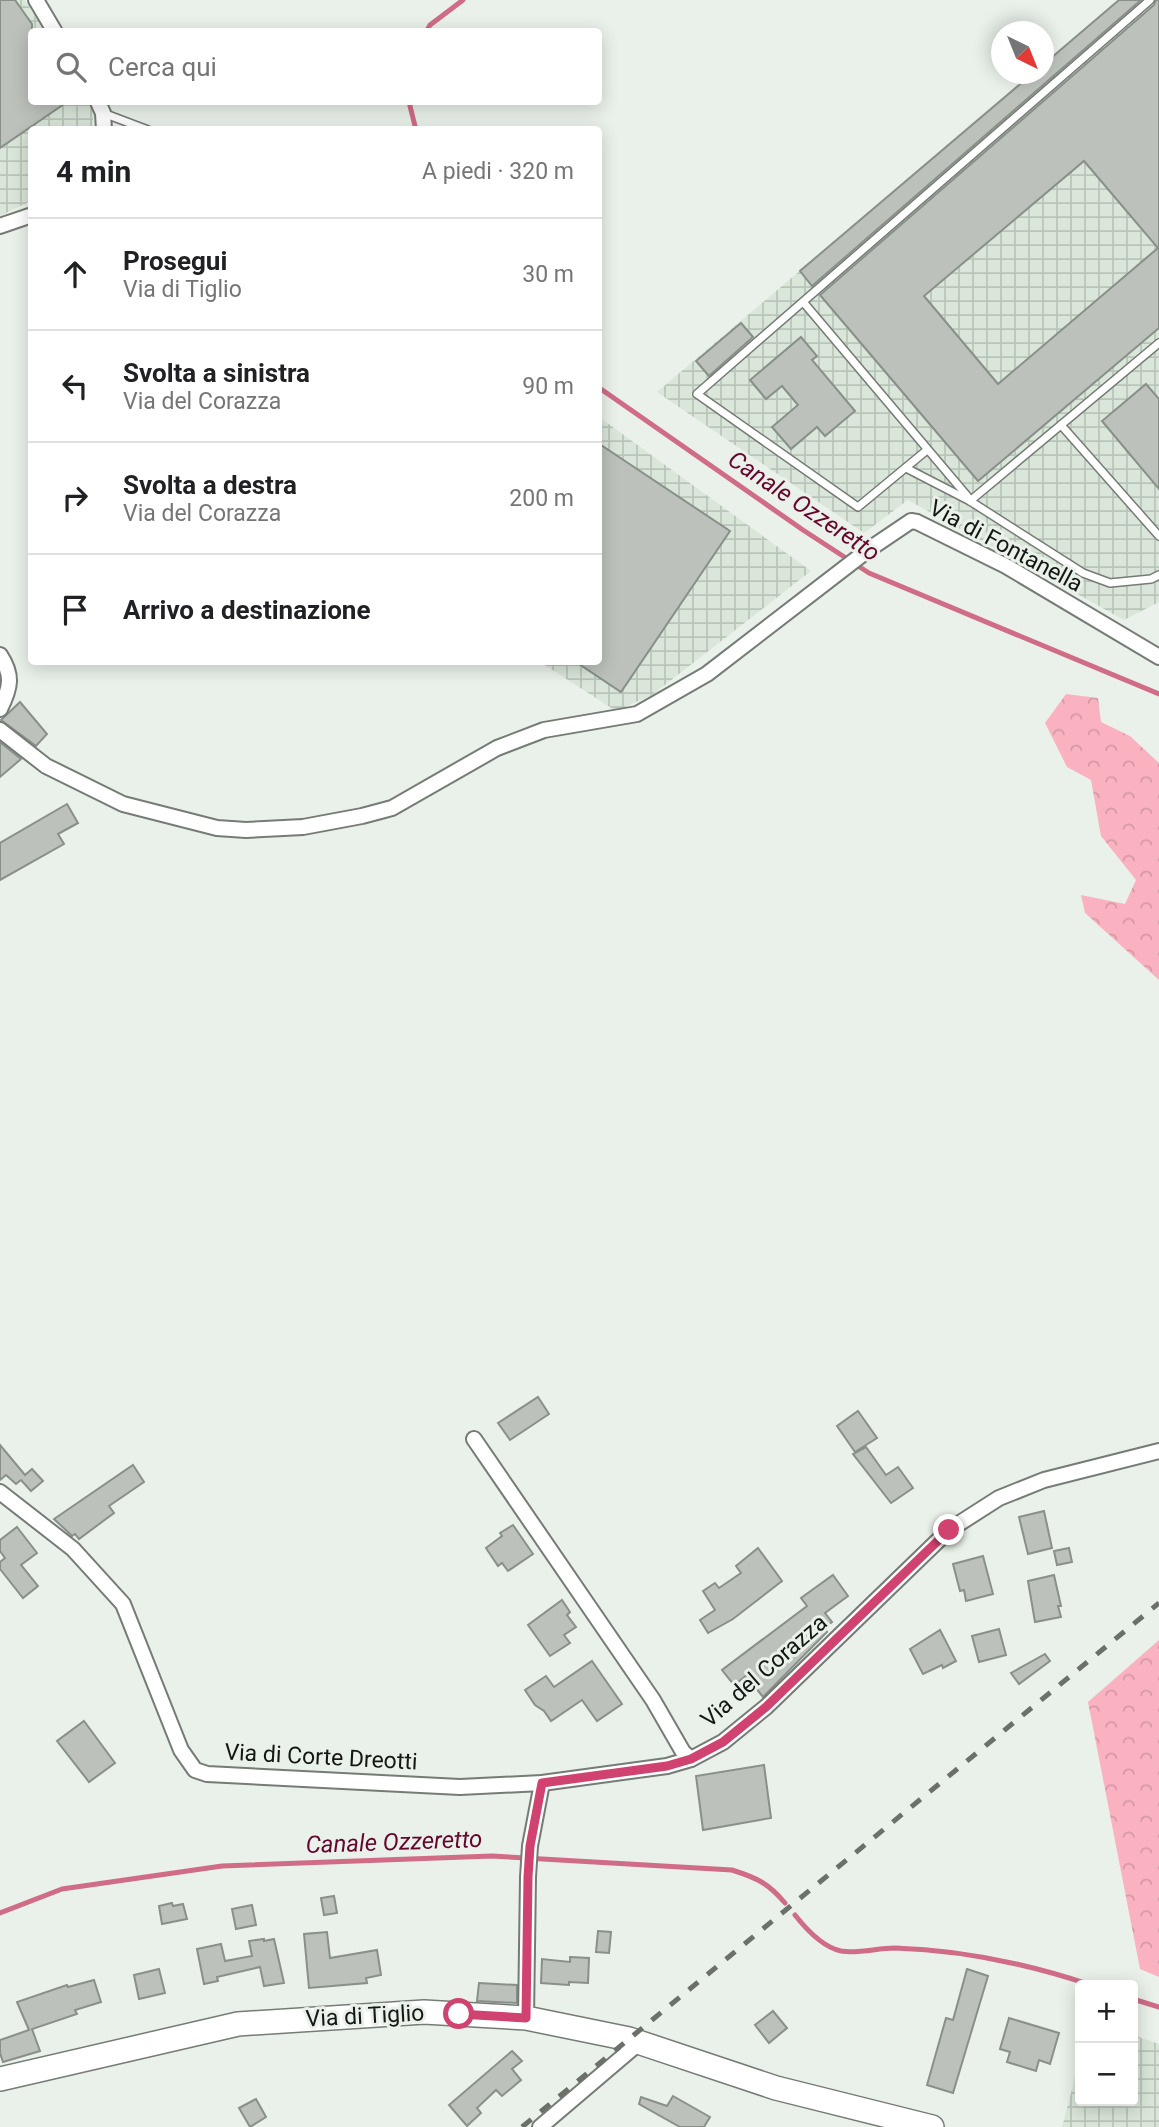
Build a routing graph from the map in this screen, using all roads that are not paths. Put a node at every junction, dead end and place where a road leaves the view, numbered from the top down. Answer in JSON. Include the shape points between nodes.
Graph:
{"nodes":[{"id":1,"x":36,"y":0,"type":"edge"},
{"id":2,"x":1150,"y":0,"type":"edge"},
{"id":3,"x":53,"y":28,"type":"edge"},
{"id":4,"x":101,"y":107,"type":"edge"},
{"id":5,"x":103,"y":126,"type":"edge"},
{"id":6,"x":140,"y":126,"type":"edge"},
{"id":7,"x":28,"y":216,"type":"edge"},
{"id":8,"x":0,"y":226,"type":"edge"},
{"id":9,"x":804,"y":303,"type":"junction"},
{"id":10,"x":1159,"y":343,"type":"edge"},
{"id":11,"x":1061,"y":425,"type":"junction"},
{"id":12,"x":927,"y":450,"type":"junction"},
{"id":13,"x":906,"y":468,"type":"junction"},
{"id":14,"x":971,"y":501,"type":"junction"},
{"id":15,"x":1159,"y":536,"type":"edge"},
{"id":16,"x":1159,"y":575,"type":"edge"},
{"id":17,"x":0,"y":655,"type":"edge"},
{"id":18,"x":1159,"y":657,"type":"edge"},
{"id":19,"x":0,"y":709,"type":"edge"},
{"id":20,"x":0,"y":730,"type":"edge"},
{"id":21,"x":474,"y":1439,"type":"dead end"},
{"id":22,"x":1159,"y":1451,"type":"edge"},
{"id":23,"x":0,"y":1492,"type":"edge"},
{"id":24,"x":691,"y":1759,"type":"junction"},
{"id":25,"x":542,"y":1783,"type":"junction"},
{"id":26,"x":526,"y":2018,"type":"junction"},
{"id":27,"x":640,"y":2042,"type":"junction"},
{"id":28,"x":0,"y":2079,"type":"edge"},
{"id":29,"x":540,"y":2127,"type":"edge"},
{"id":30,"x":932,"y":2127,"type":"edge"}],
"edges":[{"from":1,"to":3,"type":"street"},
{"from":2,"to":9,"type":"lane"},
{"from":4,"to":5,"type":"street"},
{"from":4,"to":6,"type":"lane"},
{"from":7,"to":8,"type":"street"},
{"from":9,"to":12,"type":"lane"},
{"from":9,"to":13,"type":"lane","via":[[697,394],[858,506]]},
{"from":10,"to":11,"type":"lane"},
{"from":11,"to":14,"type":"lane"},
{"from":11,"to":15,"type":"lane"},
{"from":12,"to":13,"type":"lane"},
{"from":12,"to":14,"type":"lane"},
{"from":13,"to":14,"type":"lane"},
{"from":14,"to":16,"type":"lane","via":[[1083,573],[1110,583]]},
{"from":17,"to":19,"type":"street","via":[[9,669]]},
{"from":18,"to":20,"type":"street","name":"Via di Fontanella","via":[[1006,566],[917,522],[905,524],[868,550],[708,674],[637,714],[544,730],[497,748],[392,808],[303,827],[217,828],[123,804],[46,766]]},
{"from":21,"to":24,"type":"street"},
{"from":22,"to":24,"type":"street","name":"Via del Corazza","via":[[1044,1480],[999,1498],[949,1530],[766,1707],[723,1742]]},
{"from":23,"to":25,"type":"street","name":"Via di Corte Dreotti","via":[[73,1549],[123,1604],[181,1750],[195,1770],[460,1787]]},
{"from":24,"to":25,"type":"street","name":"Via del Corazza"},
{"from":25,"to":26,"type":"street","via":[[530,1846]]},
{"from":26,"to":27,"type":"main road","name":"Via di Tiglio"},
{"from":26,"to":28,"type":"main road","name":"Via di Tiglio","via":[[424,2012],[238,2024]]},
{"from":27,"to":29,"type":"street"},
{"from":27,"to":30,"type":"main road","name":"Via di Tiglio","via":[[776,2088]]}]}
